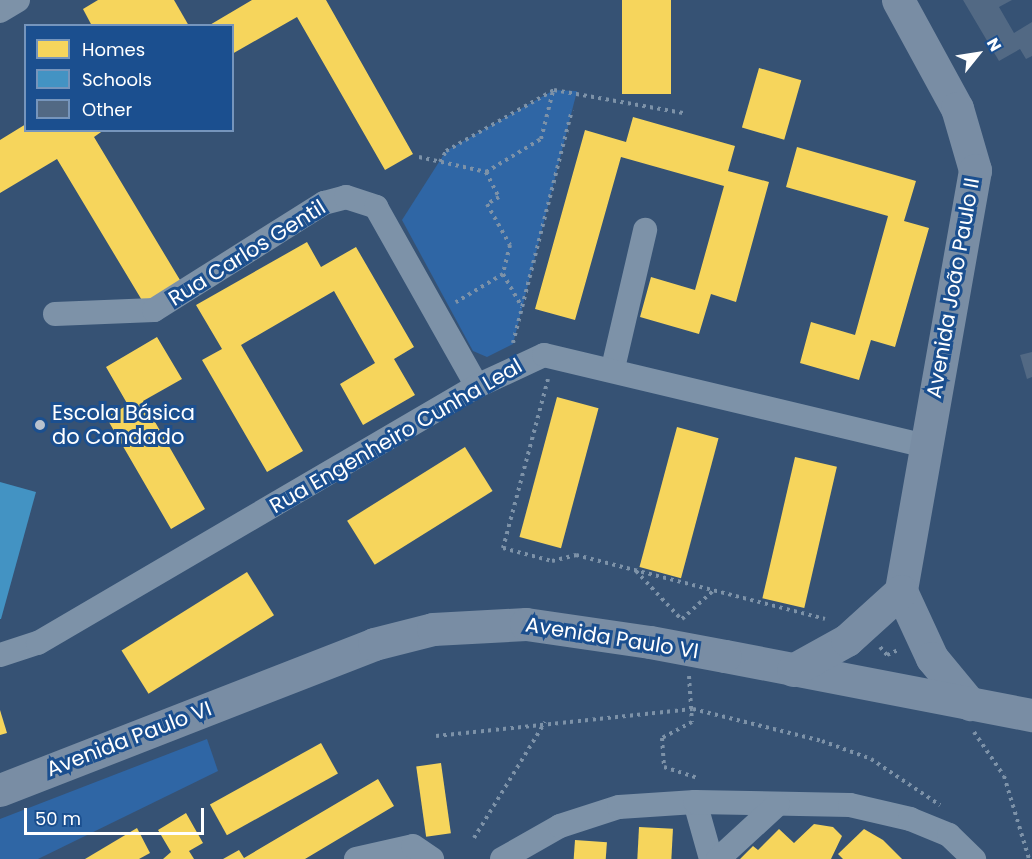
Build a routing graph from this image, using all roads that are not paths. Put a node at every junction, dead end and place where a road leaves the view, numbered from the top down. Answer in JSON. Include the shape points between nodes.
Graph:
{"nodes":[{"id":1,"x":18,"y":0,"type":"edge"},
{"id":2,"x":898,"y":0,"type":"edge"},
{"id":3,"x":0,"y":10,"type":"edge"},
{"id":4,"x":645,"y":230,"type":"dead end"},
{"id":5,"x":55,"y":314,"type":"dead end"},
{"id":6,"x":613,"y":369,"type":"junction"},
{"id":7,"x":477,"y":386,"type":"junction"},
{"id":8,"x":926,"y":446,"type":"junction"},
{"id":9,"x":901,"y":591,"type":"junction"},
{"id":10,"x":0,"y":655,"type":"edge"},
{"id":11,"x":793,"y":670,"type":"junction"},
{"id":12,"x":1032,"y":715,"type":"edge"},
{"id":13,"x":966,"y":716,"type":"junction"},
{"id":14,"x":0,"y":789,"type":"edge"},
{"id":15,"x":697,"y":795,"type":"junction"},
{"id":16,"x":778,"y":804,"type":"junction"},
{"id":17,"x":356,"y":859,"type":"edge"},
{"id":18,"x":432,"y":859,"type":"edge"},
{"id":19,"x":502,"y":859,"type":"edge"},
{"id":20,"x":711,"y":859,"type":"edge"},
{"id":21,"x":718,"y":859,"type":"edge"},
{"id":22,"x":974,"y":859,"type":"edge"}],
"edges":[{"from":1,"to":3,"type":"street"},
{"from":2,"to":8,"type":"main road","name":"Avenida João Paulo II","via":[[957,108],[975,170]]},
{"from":4,"to":6,"type":"street"},
{"from":5,"to":7,"type":"street","name":"Rua Carlos Gentil","via":[[154,310],[324,203],[346,197],[376,207]]},
{"from":6,"to":7,"type":"street","name":"Rua Engenheiro Cunha Leal","via":[[554,355],[521,363]]},
{"from":6,"to":8,"type":"street","name":"Rua Engenheiro Cunha Leal"},
{"from":7,"to":10,"type":"street","name":"Rua Engenheiro Cunha Leal","via":[[38,643]]},
{"from":8,"to":9,"type":"main road","name":"Avenida João Paulo II"},
{"from":9,"to":11,"type":"main road","via":[[862,627]]},
{"from":9,"to":13,"type":"main road","via":[[922,639]]},
{"from":11,"to":13,"type":"main road","name":"Avenida Paulo VI"},
{"from":11,"to":14,"type":"main road","name":"Avenida Paulo VI","bridge":true,"via":[[650,642],[526,624],[433,629],[364,648]]},
{"from":12,"to":13,"type":"main road","name":"Avenida Paulo VI"},
{"from":15,"to":16,"type":"street"},
{"from":15,"to":19,"type":"street","via":[[619,807],[560,826]]},
{"from":15,"to":20,"type":"street"},
{"from":16,"to":21,"type":"street"},
{"from":16,"to":22,"type":"street","via":[[850,805],[910,819],[949,835]]},
{"from":17,"to":18,"type":"street","via":[[412,846]]}]}
